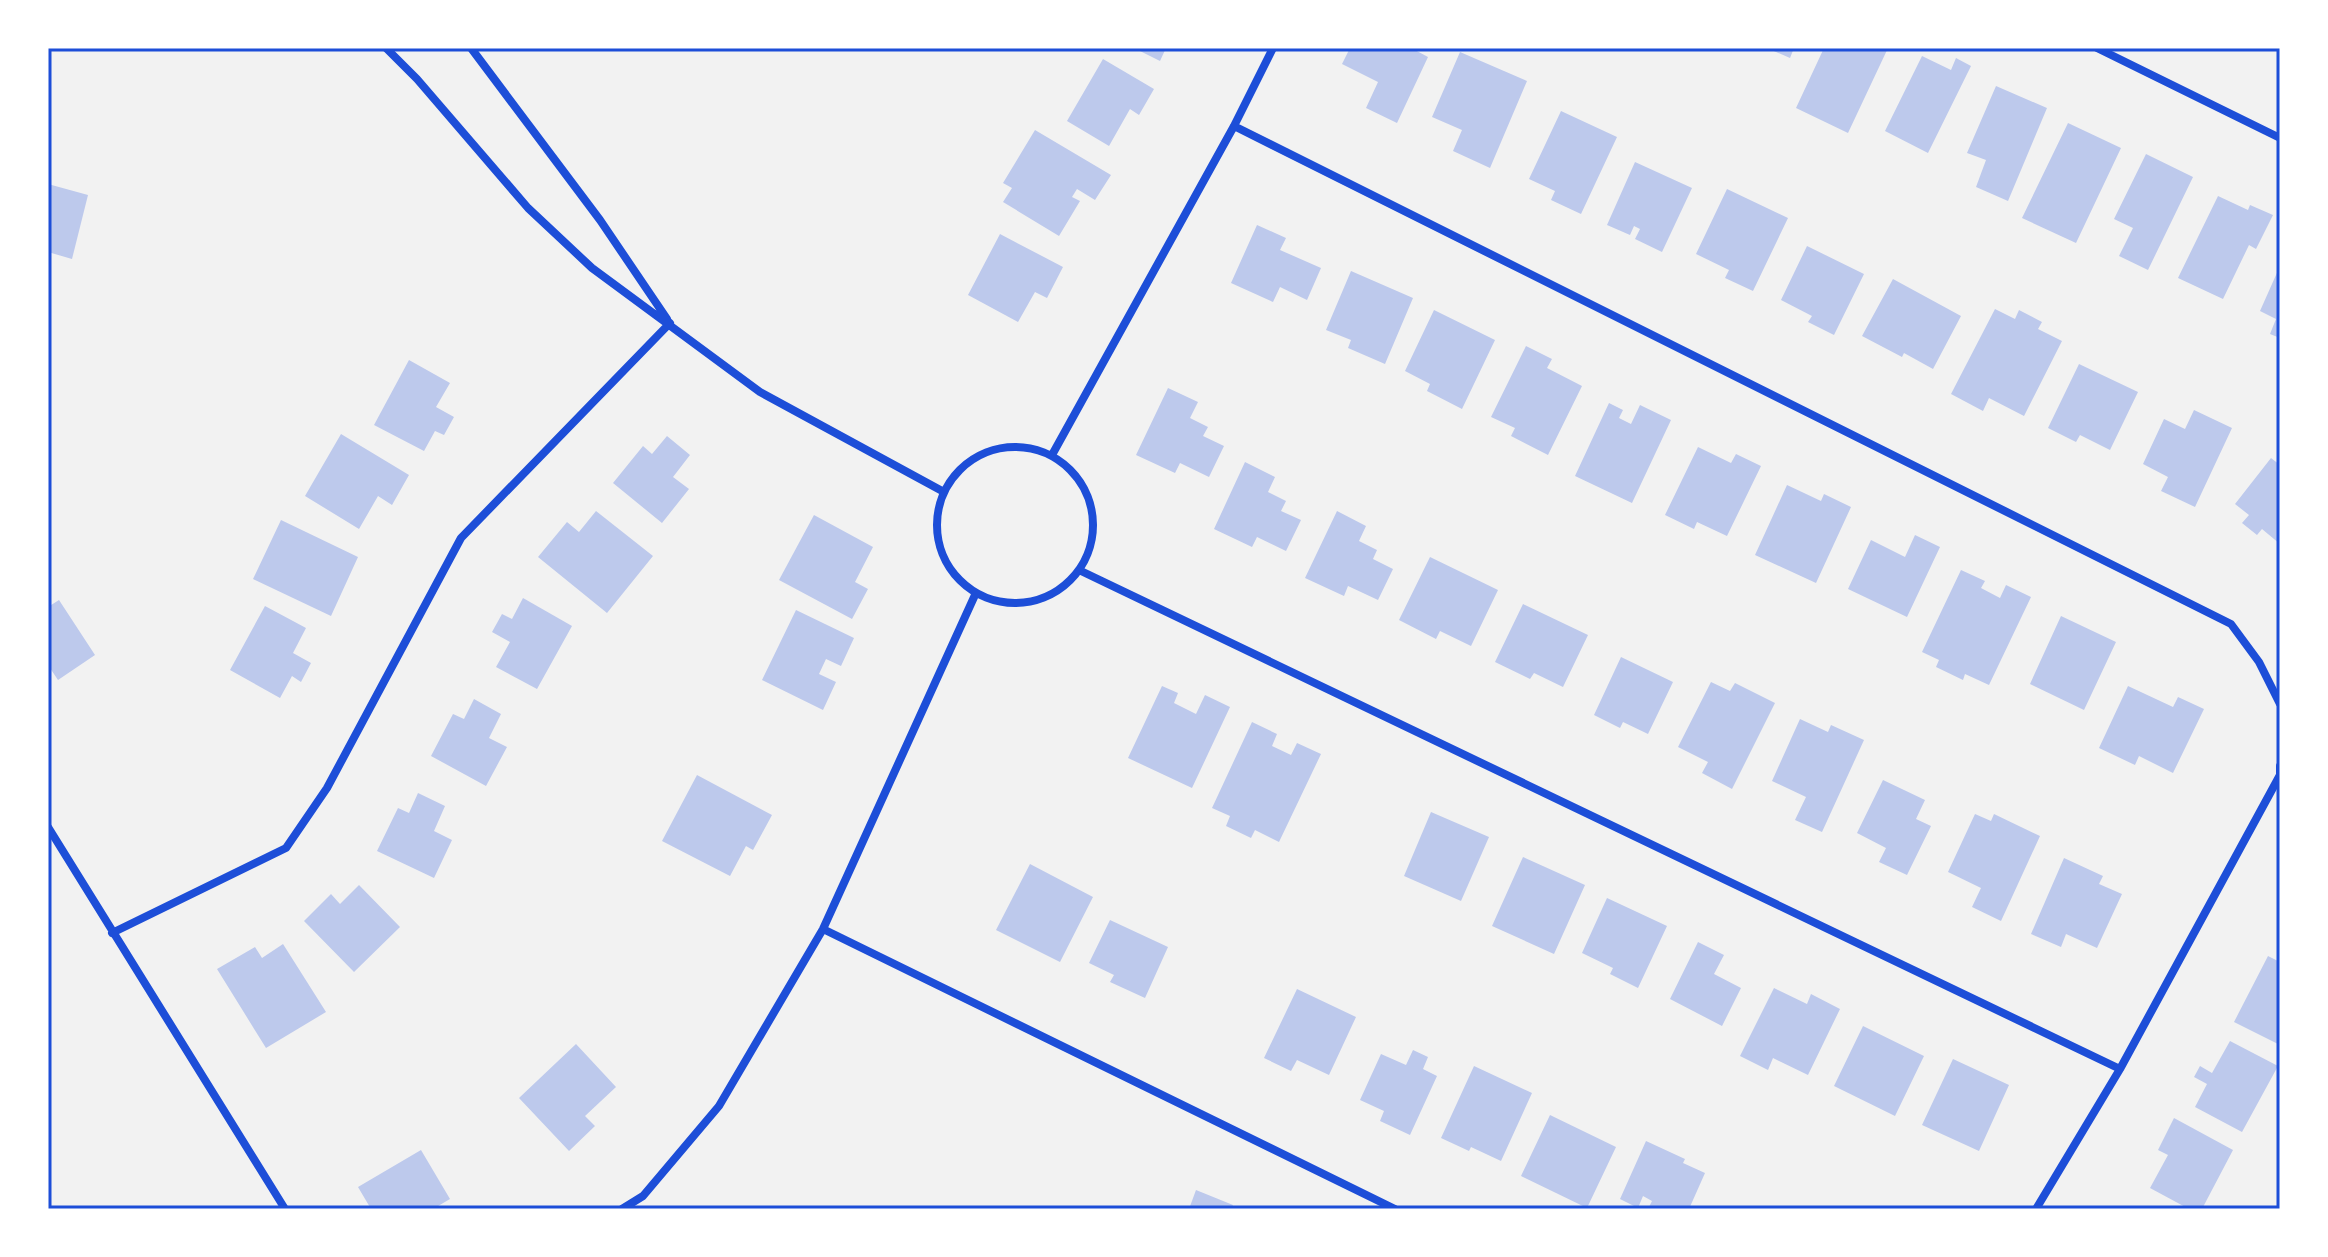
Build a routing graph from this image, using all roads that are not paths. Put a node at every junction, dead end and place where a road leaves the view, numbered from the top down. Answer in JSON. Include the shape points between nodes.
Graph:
{"nodes":[{"id":1,"x":386,"y":48,"type":"edge"},
{"id":2,"x":471,"y":48,"type":"edge"},
{"id":3,"x":1273,"y":48,"type":"edge"},
{"id":4,"x":2097,"y":48,"type":"edge"},
{"id":5,"x":1234,"y":126,"type":"junction"},
{"id":6,"x":2280,"y":138,"type":"edge"},
{"id":7,"x":670,"y":323,"type":"junction"},
{"id":8,"x":1052,"y":455,"type":"junction"},
{"id":9,"x":944,"y":492,"type":"junction"},
{"id":10,"x":1081,"y":571,"type":"junction"},
{"id":11,"x":975,"y":595,"type":"junction"},
{"id":12,"x":2280,"y":704,"type":"edge"},
{"id":13,"x":2280,"y":766,"type":"edge"},
{"id":14,"x":48,"y":827,"type":"edge"},
{"id":15,"x":823,"y":929,"type":"junction"},
{"id":16,"x":112,"y":933,"type":"junction"},
{"id":17,"x":2120,"y":1069,"type":"junction"},
{"id":18,"x":285,"y":1209,"type":"edge"},
{"id":19,"x":622,"y":1209,"type":"edge"},
{"id":20,"x":1395,"y":1209,"type":"edge"},
{"id":21,"x":2036,"y":1209,"type":"edge"}],
"edges":[{"from":1,"to":7,"type":"street","via":[[528,208],[592,268]]},
{"from":2,"to":7,"type":"street"},
{"from":3,"to":5,"type":"street"},
{"from":4,"to":6,"type":"street"},
{"from":5,"to":8,"type":"street"},
{"from":5,"to":12,"type":"street","via":[[2231,624],[2259,662]]},
{"from":7,"to":9,"type":"street","via":[[760,392]]},
{"from":7,"to":16,"type":"street","via":[[461,538],[327,788],[286,848]]},
{"from":8,"to":9,"type":"street","via":[[1028,446],[978,455],[958,470]]},
{"from":8,"to":10,"type":"street","via":[[1085,485],[1095,529]]},
{"from":9,"to":11,"type":"street","via":[[936,530],[948,567]]},
{"from":10,"to":11,"type":"street","via":[[1060,592],[1033,603],[1004,604]]},
{"from":10,"to":17,"type":"street"},
{"from":11,"to":15,"type":"street"},
{"from":13,"to":17,"type":"street","via":[[2280,775]]},
{"from":14,"to":16,"type":"street"},
{"from":15,"to":19,"type":"street","via":[[719,1106],[643,1196]]},
{"from":15,"to":20,"type":"street"},
{"from":16,"to":18,"type":"street"},
{"from":17,"to":21,"type":"street"}]}
